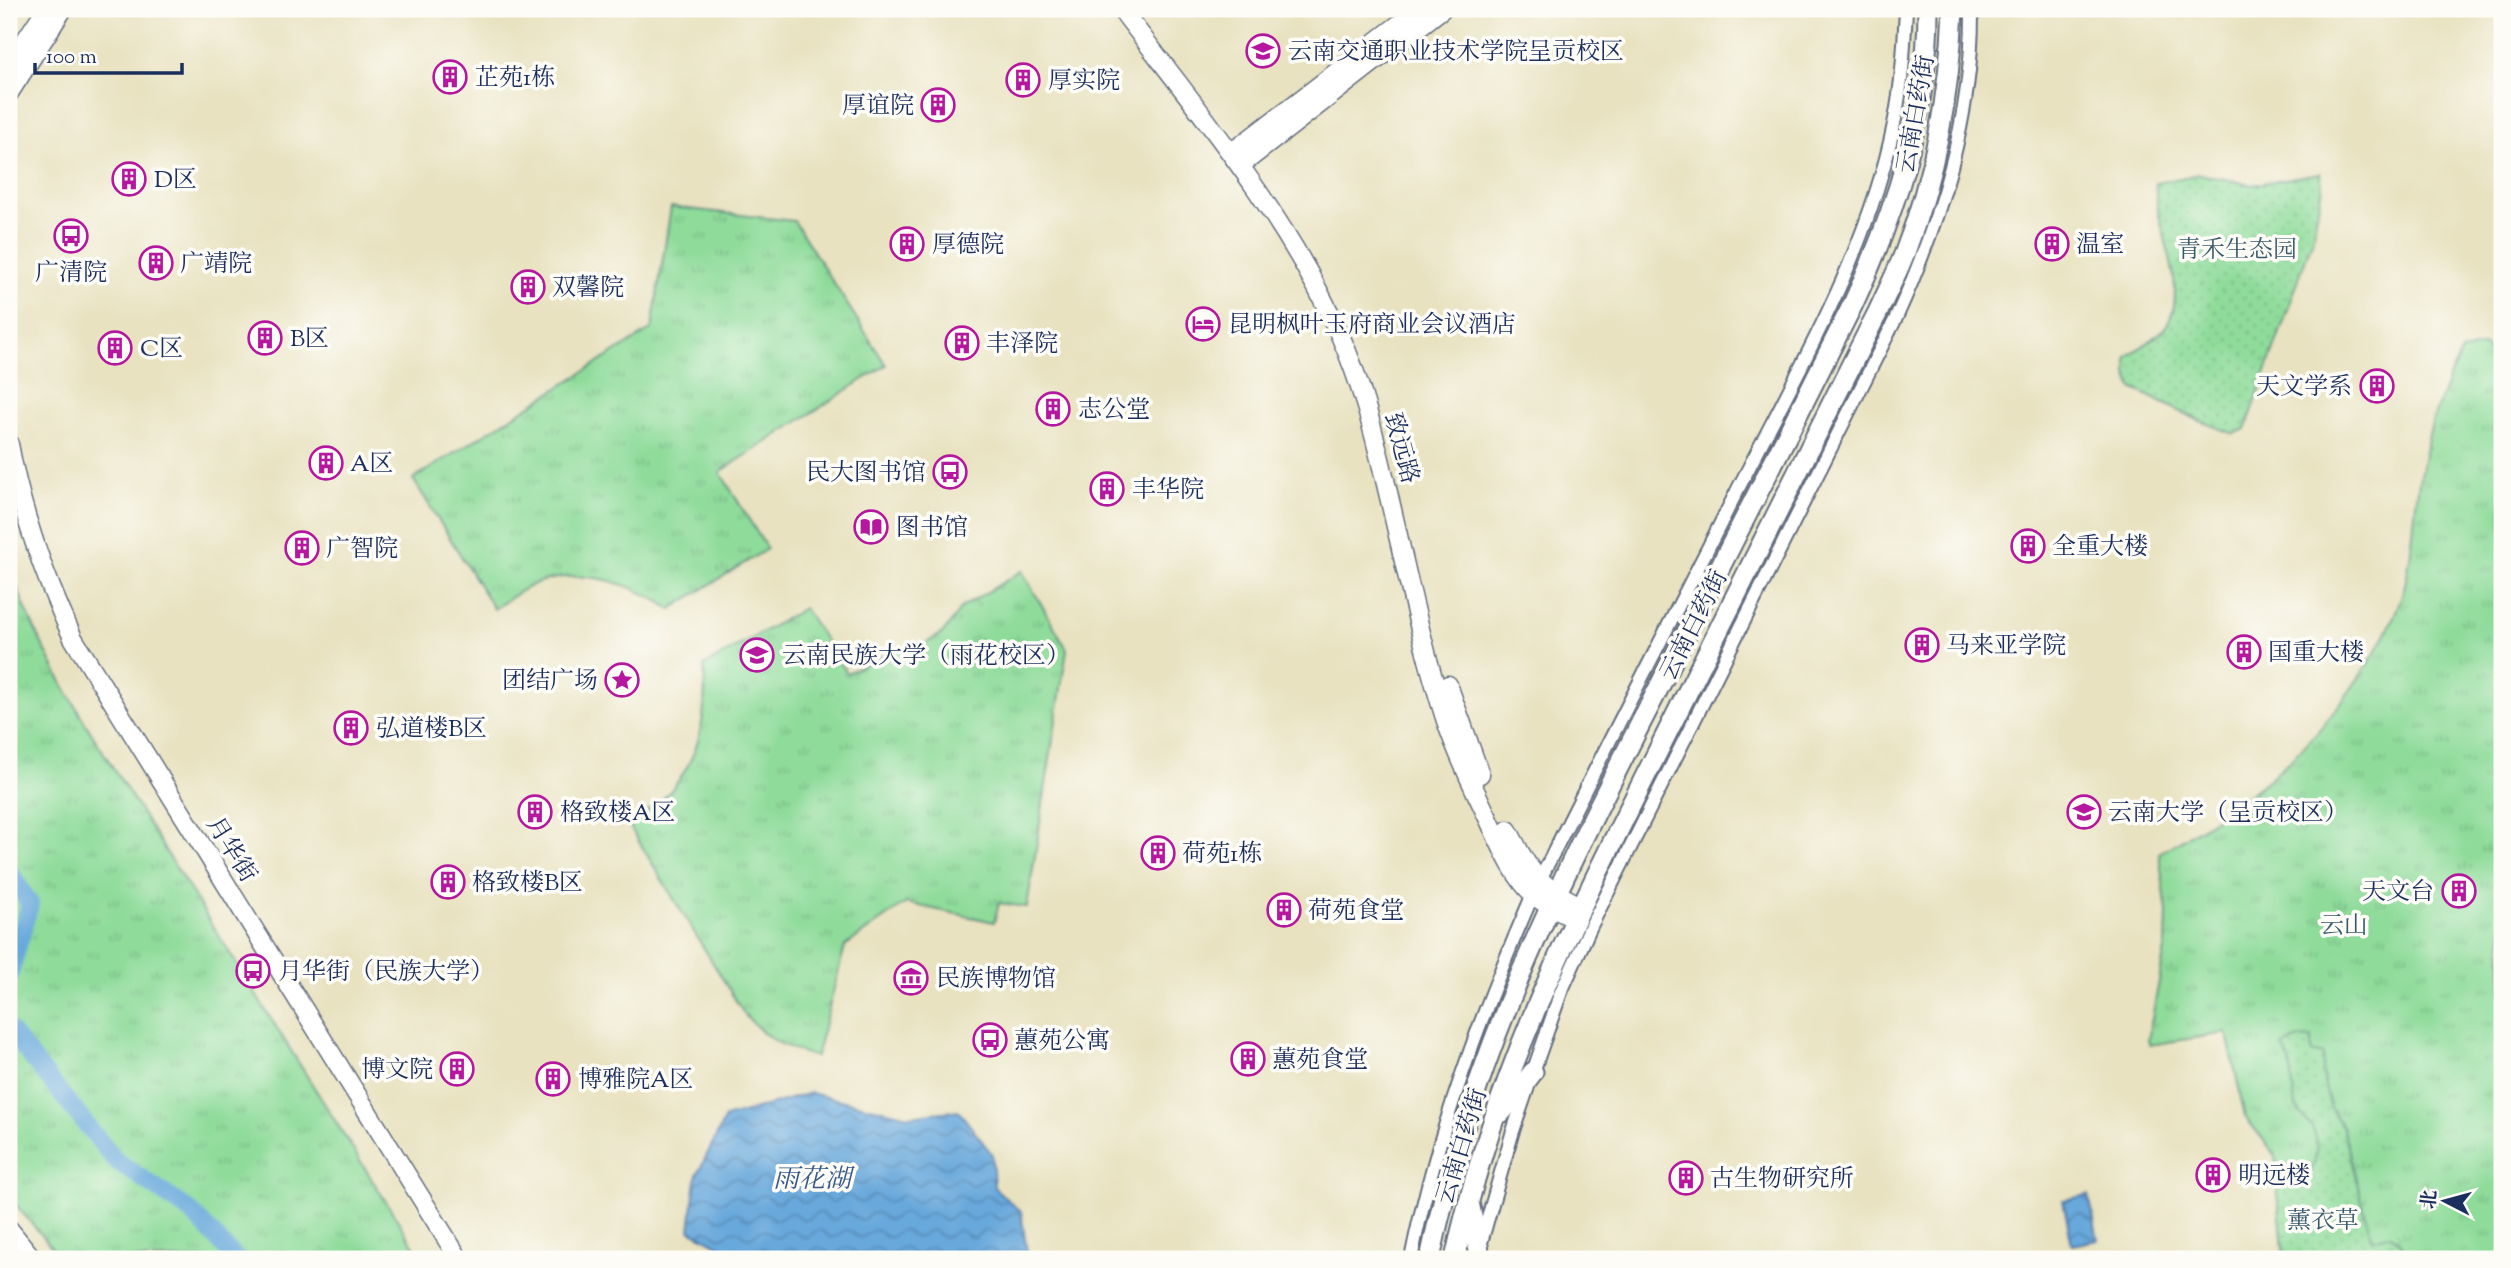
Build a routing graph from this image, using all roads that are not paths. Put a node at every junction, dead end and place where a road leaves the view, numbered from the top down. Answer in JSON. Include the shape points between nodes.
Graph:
{"nodes":[{"id":1,"x":46,"y":9,"type":"edge"},
{"id":2,"x":63,"y":9,"type":"edge"},
{"id":3,"x":1121,"y":9,"type":"edge"},
{"id":4,"x":1135,"y":9,"type":"edge"},
{"id":5,"x":1419,"y":9,"type":"edge"},
{"id":6,"x":1442,"y":9,"type":"edge"},
{"id":7,"x":1906,"y":9,"type":"edge"},
{"id":8,"x":1927,"y":9,"type":"edge"},
{"id":9,"x":1953,"y":9,"type":"edge"},
{"id":10,"x":1972,"y":9,"type":"edge"},
{"id":11,"x":9,"y":65,"type":"edge"},
{"id":12,"x":9,"y":93,"type":"edge"},
{"id":13,"x":1240,"y":155,"type":"junction"},
{"id":14,"x":9,"y":444,"type":"edge"},
{"id":15,"x":9,"y":494,"type":"edge"},
{"id":16,"x":1588,"y":826,"type":"junction"},
{"id":17,"x":1614,"y":839,"type":"junction"},
{"id":18,"x":1536,"y":888,"type":"junction"},
{"id":19,"x":1552,"y":900,"type":"junction"},
{"id":20,"x":1578,"y":912,"type":"junction"},
{"id":21,"x":1525,"y":960,"type":"junction"},
{"id":22,"x":1550,"y":973,"type":"junction"},
{"id":23,"x":1533,"y":1072,"type":"junction"},
{"id":24,"x":1491,"y":1124,"type":"junction"},
{"id":25,"x":1469,"y":1202,"type":"junction"},
{"id":26,"x":9,"y":1229,"type":"edge"},
{"id":27,"x":1478,"y":1255,"type":"edge"},
{"id":28,"x":33,"y":1259,"type":"edge"},
{"id":29,"x":447,"y":1259,"type":"edge"},
{"id":30,"x":459,"y":1259,"type":"edge"},
{"id":31,"x":1410,"y":1259,"type":"edge"},
{"id":32,"x":1430,"y":1259,"type":"edge"},
{"id":33,"x":1455,"y":1259,"type":"edge"}],
"edges":[{"from":1,"to":11,"type":"street"},
{"from":2,"to":12,"type":"street"},
{"from":3,"to":13,"type":"street","name":"致远路"},
{"from":4,"to":13,"type":"street","name":"致远路"},
{"from":5,"to":13,"type":"street"},
{"from":6,"to":13,"type":"street"},
{"from":7,"to":18,"type":"street","via":[[1894,125],[1861,238]]},
{"from":8,"to":16,"type":"main road","name":"云南白药街","via":[[1922,91],[1878,250]]},
{"from":9,"to":17,"type":"main road","name":"云南白药街","via":[[1943,119],[1905,254]]},
{"from":10,"to":23,"type":"street","via":[[1957,147],[1921,264],[1590,928]]},
{"from":13,"to":18,"type":"street","name":"致远路","via":[[1312,276],[1341,336],[1378,448],[1446,723],[1519,876]]},
{"from":14,"to":30,"type":"street","name":"月华街","via":[[47,583],[73,638]]},
{"from":15,"to":29,"type":"street","name":"月华街","via":[[37,587],[62,643]]},
{"from":16,"to":17,"type":"main road","via":[[1597,840]]},
{"from":16,"to":19,"type":"main road","name":"云南白药街"},
{"from":17,"to":20,"type":"main road","name":"云南白药街"},
{"from":18,"to":19,"type":"street","name":"致远路"},
{"from":18,"to":31,"type":"street","via":[[1450,1107]]},
{"from":19,"to":20,"type":"street","name":"致远路"},
{"from":19,"to":21,"type":"main road","name":"云南白药街"},
{"from":20,"to":22,"type":"main road","name":"云南白药街"},
{"from":21,"to":22,"type":"main road","via":[[1542,959]]},
{"from":21,"to":32,"type":"main road","name":"云南白药街","via":[[1468,1111]]},
{"from":22,"to":24,"type":"main road","name":"云南白药街"},
{"from":23,"to":24,"type":"main road"},
{"from":23,"to":27,"type":"street"},
{"from":24,"to":25,"type":"main road","name":"云南白药街"},
{"from":25,"to":27,"type":"main road"},
{"from":25,"to":33,"type":"main road","name":"云南白药街"},
{"from":26,"to":28,"type":"street"}]}
